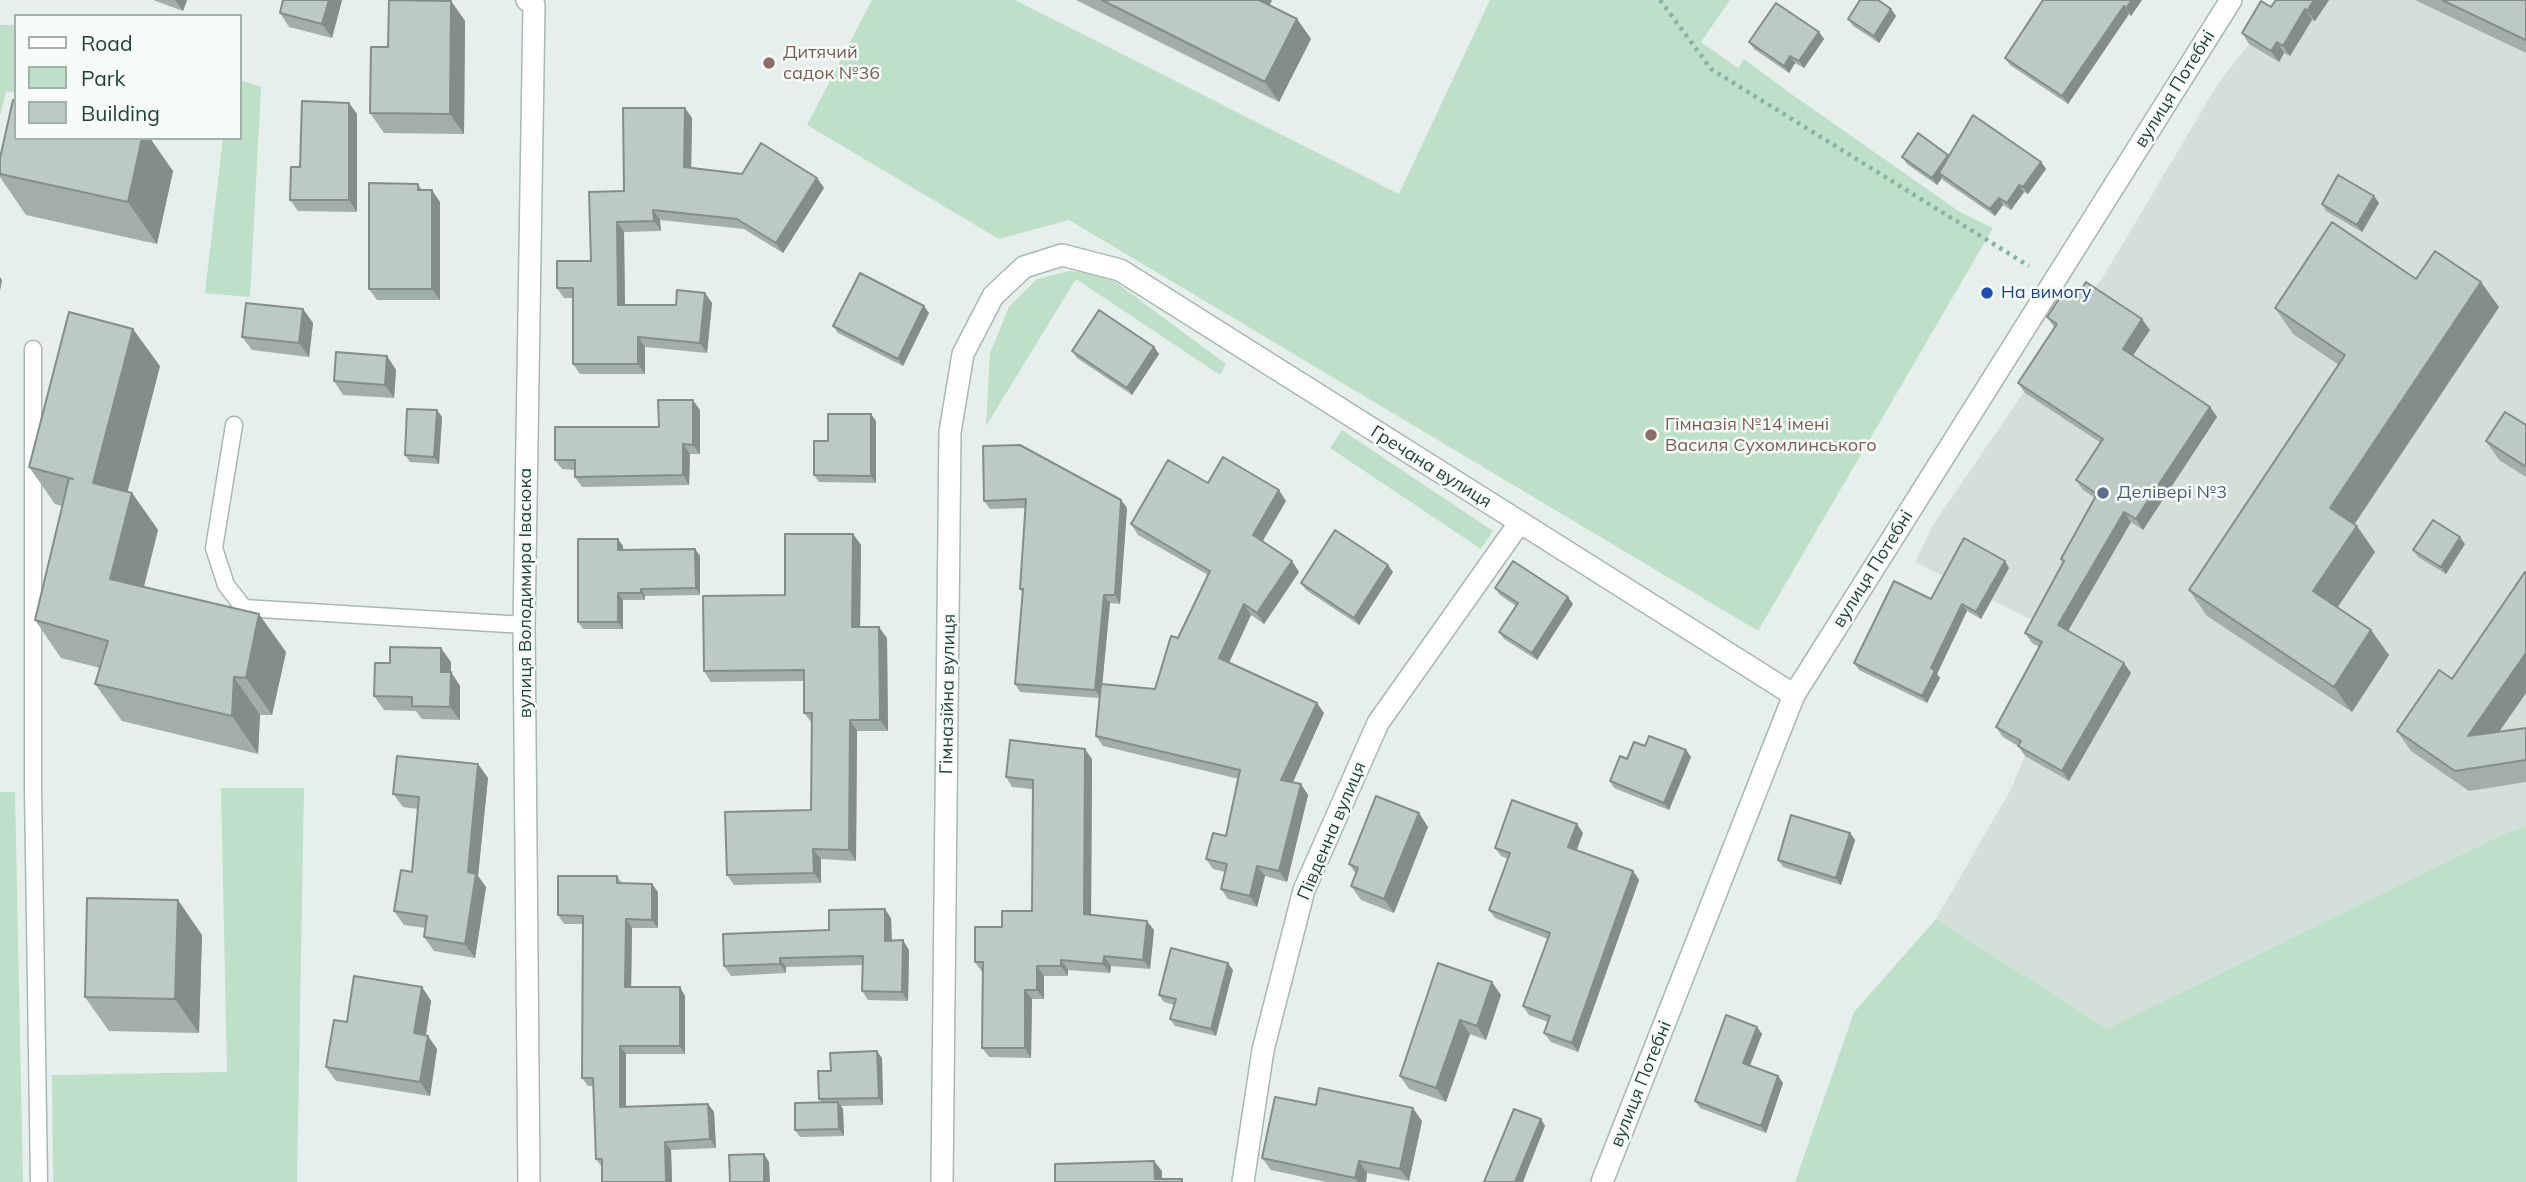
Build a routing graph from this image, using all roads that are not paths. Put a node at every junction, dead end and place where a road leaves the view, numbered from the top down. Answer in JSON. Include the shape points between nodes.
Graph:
{"nodes":[{"id":1,"x":2231,"y":0,"type":"edge"},
{"id":2,"x":530,"y":2,"type":"edge"},
{"id":3,"x":1062,"y":255,"type":"joint"},
{"id":4,"x":33,"y":349,"type":"dead end"},
{"id":5,"x":234,"y":425,"type":"dead end"},
{"id":6,"x":1520,"y":522,"type":"junction"},
{"id":7,"x":524,"y":625,"type":"junction"},
{"id":8,"x":1794,"y":695,"type":"junction"},
{"id":9,"x":39,"y":1182,"type":"edge"},
{"id":10,"x":529,"y":1182,"type":"edge"},
{"id":11,"x":942,"y":1182,"type":"edge"},
{"id":12,"x":1243,"y":1182,"type":"edge"},
{"id":13,"x":1602,"y":1182,"type":"edge"}],
"edges":[{"from":1,"to":8,"type":"street","name":"вулиця Потебні"},
{"from":2,"to":7,"type":"street","name":"вулиця Володимира Івасюка"},
{"from":3,"to":6,"type":"street","name":"Гречана вулиця","via":[[1120,270]]},
{"from":3,"to":11,"type":"street","name":"Гімназійна вулиця","via":[[1024,267],[993,296],[963,354],[950,432]]},
{"from":4,"to":9,"type":"lane"},
{"from":5,"to":7,"type":"lane","via":[[214,548],[226,585],[244,608]]},
{"from":6,"to":8,"type":"street","name":"Гречана вулиця"},
{"from":6,"to":12,"type":"street","name":"Південна вулиця","via":[[1378,723],[1304,890],[1263,1050]]},
{"from":7,"to":10,"type":"street","name":"вулиця Володимира Івасюка"},
{"from":8,"to":13,"type":"street","name":"вулиця Потебні"}]}
